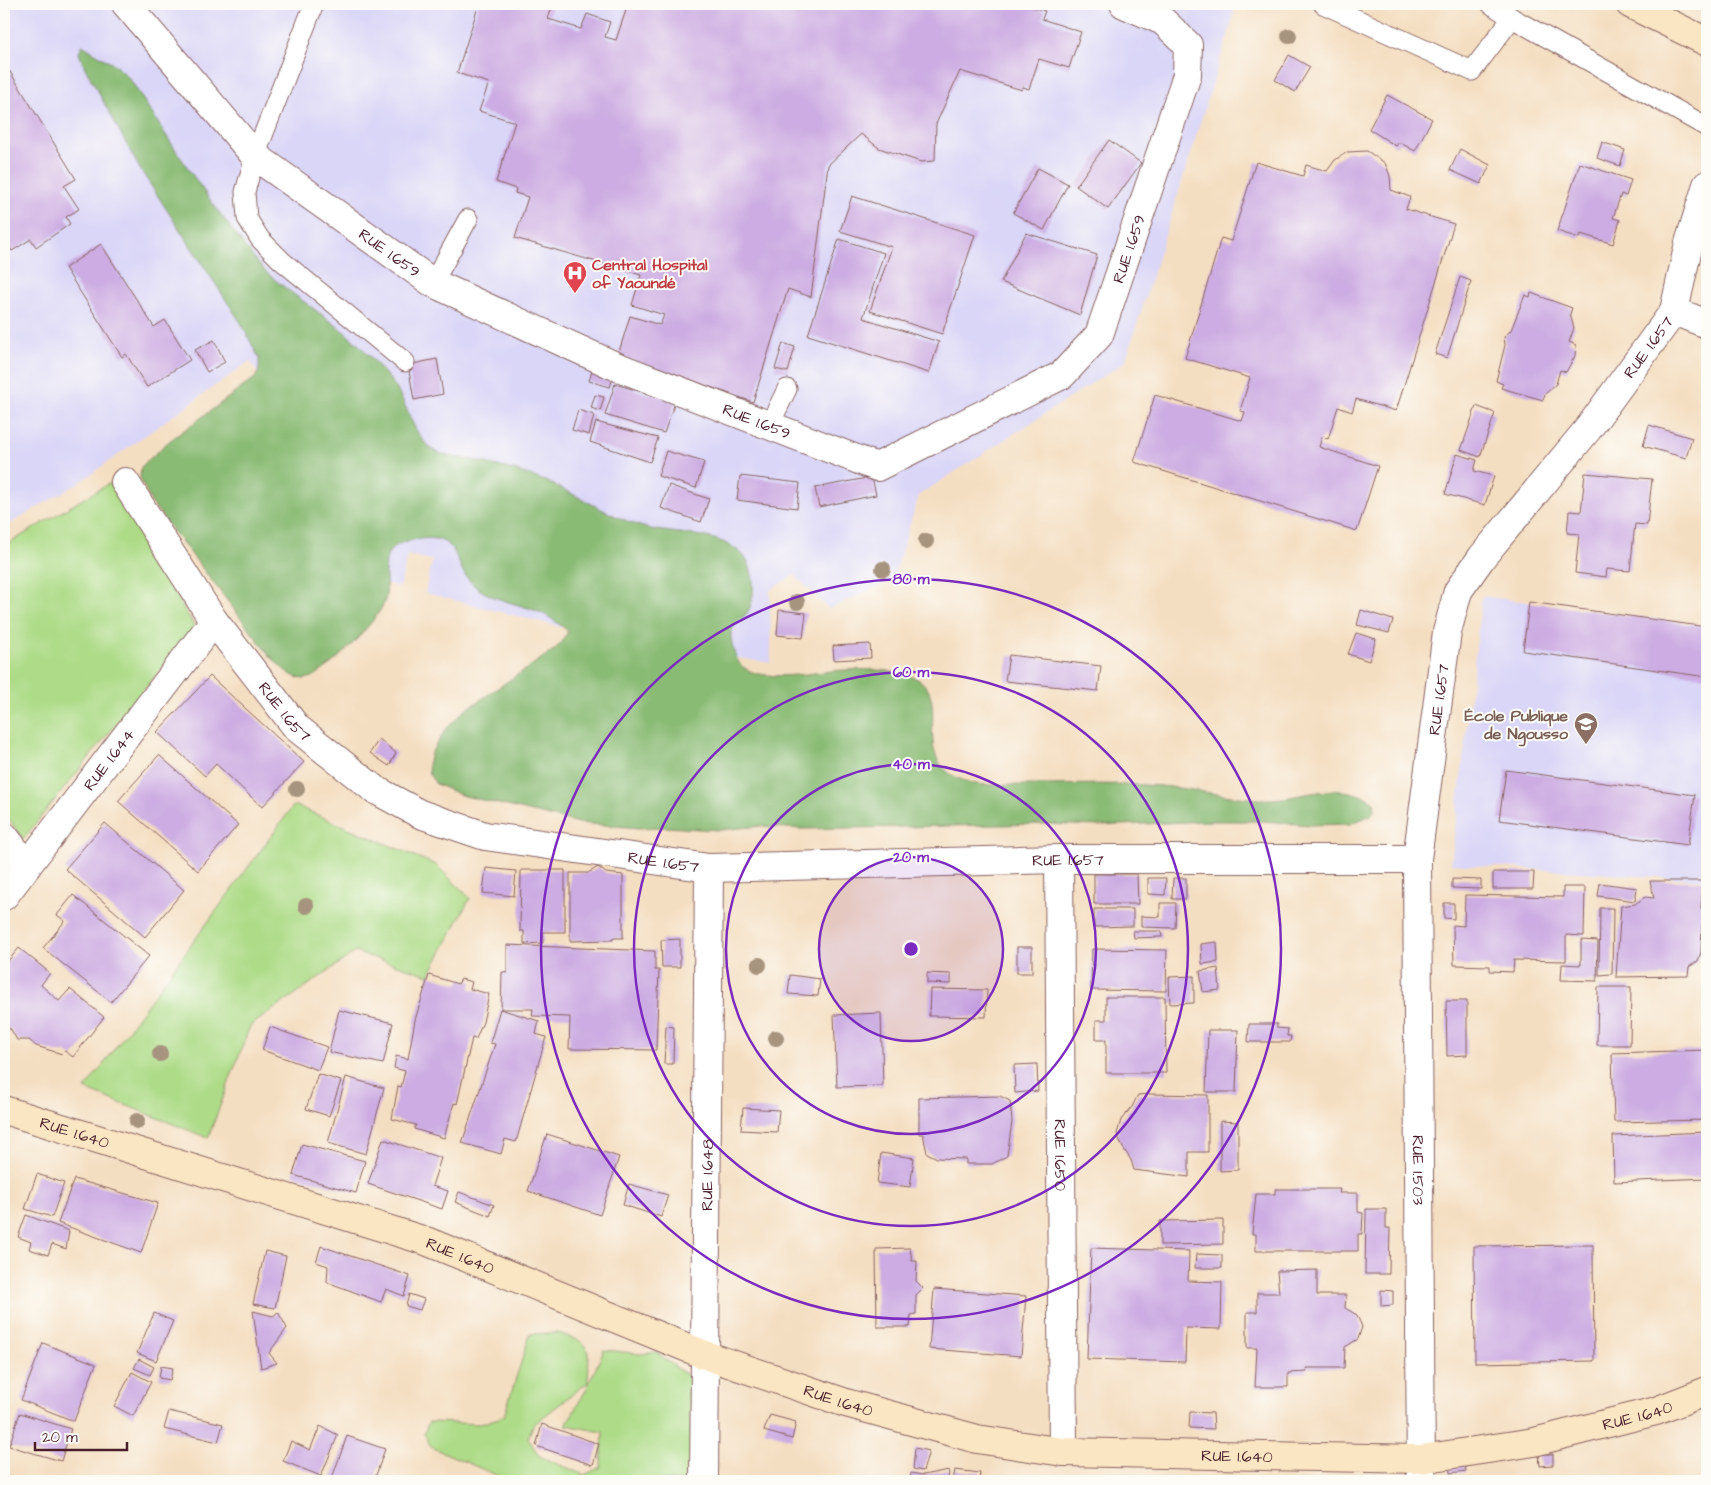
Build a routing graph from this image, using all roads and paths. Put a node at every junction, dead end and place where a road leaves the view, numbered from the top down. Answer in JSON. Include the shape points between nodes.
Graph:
{"nodes":[{"id":1,"x":126,"y":4,"type":"edge"},
{"id":2,"x":314,"y":4,"type":"edge"},
{"id":3,"x":1124,"y":4,"type":"edge"},
{"id":4,"x":1323,"y":4,"type":"edge"},
{"id":5,"x":1491,"y":4,"type":"edge"},
{"id":6,"x":1630,"y":4,"type":"edge"},
{"id":7,"x":1512,"y":18,"type":"junction"},
{"id":8,"x":1707,"y":42,"type":"edge"},
{"id":9,"x":1707,"y":127,"type":"edge"},
{"id":10,"x":255,"y":156,"type":"junction"},
{"id":11,"x":1707,"y":184,"type":"edge"},
{"id":12,"x":468,"y":219,"type":"dead end"},
{"id":13,"x":433,"y":283,"type":"junction"},
{"id":14,"x":1674,"y":312,"type":"junction"},
{"id":15,"x":1707,"y":324,"type":"edge"},
{"id":16,"x":405,"y":362,"type":"dead end"},
{"id":17,"x":787,"y":389,"type":"dead end"},
{"id":18,"x":770,"y":424,"type":"junction"},
{"id":19,"x":125,"y":482,"type":"dead end"},
{"id":20,"x":214,"y":621,"type":"junction"},
{"id":21,"x":4,"y":836,"type":"edge"},
{"id":22,"x":1059,"y":859,"type":"junction"},
{"id":23,"x":1417,"y":860,"type":"junction"},
{"id":24,"x":27,"y":866,"type":"junction"},
{"id":25,"x":709,"y":868,"type":"junction"},
{"id":26,"x":4,"y":896,"type":"edge"},
{"id":27,"x":4,"y":1110,"type":"edge"},
{"id":28,"x":705,"y":1355,"type":"junction"},
{"id":29,"x":1707,"y":1391,"type":"edge"},
{"id":30,"x":1063,"y":1452,"type":"junction"},
{"id":31,"x":1421,"y":1470,"type":"edge"},
{"id":32,"x":704,"y":1481,"type":"edge"}],
"edges":[{"from":1,"to":10,"type":"street","name":"RUE 1.659"},
{"from":2,"to":10,"type":"lane"},
{"from":3,"to":18,"type":"street","name":"RUE 1.659","via":[[1163,22],[1188,45],[1187,74],[1099,335],[1062,375],[876,467]]},
{"from":4,"to":7,"type":"lane","via":[[1472,71]]},
{"from":5,"to":7,"type":"lane"},
{"from":6,"to":8,"type":"street"},
{"from":7,"to":9,"type":"lane"},
{"from":10,"to":13,"type":"street","name":"RUE 1.659"},
{"from":10,"to":16,"type":"lane","via":[[245,192],[248,218],[260,239],[282,261]]},
{"from":11,"to":14,"type":"street","name":"RUE 1.657","via":[[1689,243]]},
{"from":12,"to":13,"type":"lane"},
{"from":13,"to":18,"type":"street","name":"RUE 1.659","via":[[613,365]]},
{"from":14,"to":15,"type":"street"},
{"from":14,"to":23,"type":"street","name":"RUE 1.657","via":[[1588,429],[1482,557],[1458,591],[1447,632]]},
{"from":17,"to":18,"type":"lane"},
{"from":19,"to":20,"type":"street","name":"RUE 1.657"},
{"from":20,"to":24,"type":"street","name":"RUE 1.644"},
{"from":20,"to":25,"type":"street","name":"RUE 1.657","via":[[297,728],[374,789],[420,814],[484,836]]},
{"from":21,"to":24,"type":"street"},
{"from":22,"to":23,"type":"street","name":"RUE 1.657"},
{"from":22,"to":25,"type":"street","name":"RUE 1.657"},
{"from":22,"to":30,"type":"street","name":"RUE 1.650"},
{"from":23,"to":31,"type":"street","name":"RUE 1.503"},
{"from":24,"to":26,"type":"street","name":"RUE 1.644"},
{"from":25,"to":28,"type":"street","name":"RUE 1.648"},
{"from":27,"to":28,"type":"street","name":"RUE 1.640","via":[[426,1241]]},
{"from":28,"to":30,"type":"street","name":"RUE 1.640","via":[[846,1403],[968,1436]]},
{"from":28,"to":32,"type":"street","name":"RUE 1.648"},
{"from":29,"to":31,"type":"street","name":"RUE 1.640","via":[[1656,1411]]},
{"from":30,"to":31,"type":"street","name":"RUE 1.640"}]}
